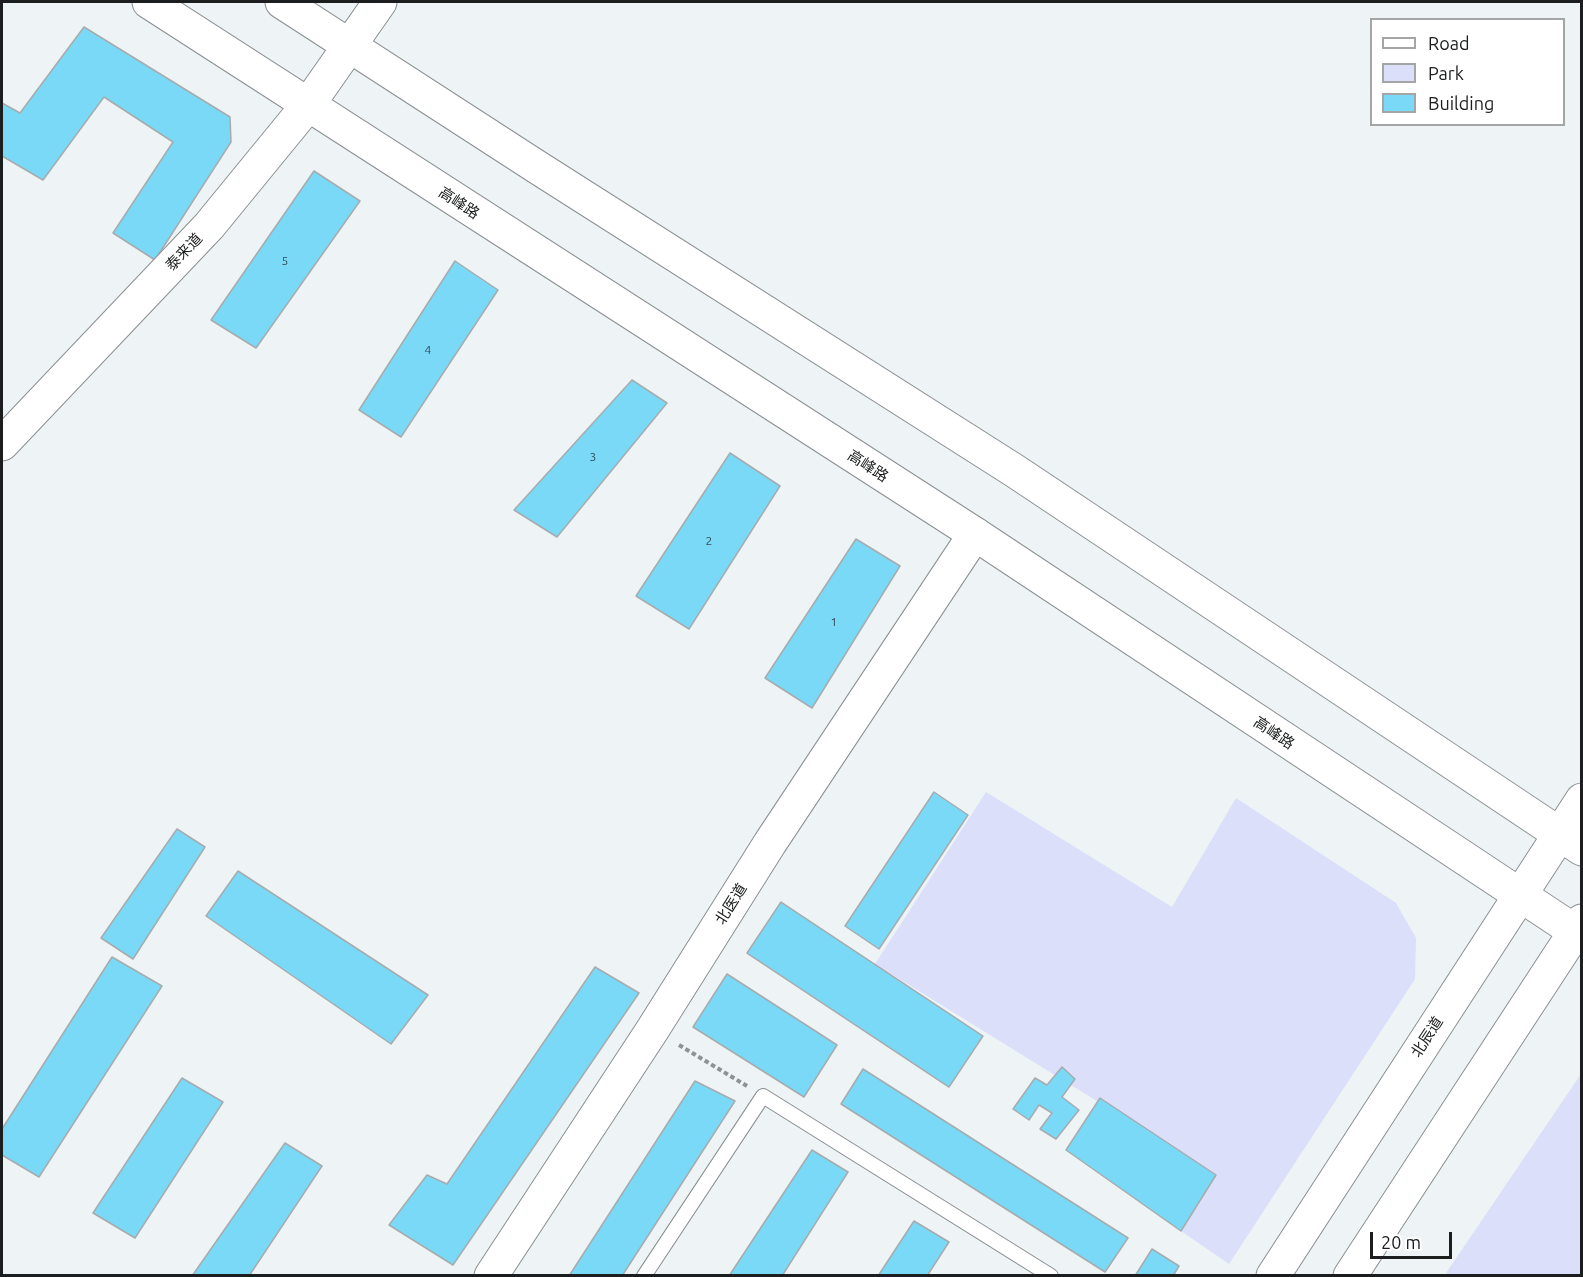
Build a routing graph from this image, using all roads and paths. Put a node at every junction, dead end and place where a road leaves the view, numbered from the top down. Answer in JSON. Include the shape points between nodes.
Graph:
{"nodes":[{"id":1,"x":149,"y":2,"type":"edge"},
{"id":2,"x":282,"y":2,"type":"edge"},
{"id":3,"x":380,"y":2,"type":"edge"},
{"id":4,"x":349,"y":45,"type":"junction"},
{"id":5,"x":308,"y":105,"type":"junction"},
{"id":6,"x":2,"y":444,"type":"edge"},
{"id":7,"x":975,"y":534,"type":"junction"},
{"id":8,"x":1581,"y":800,"type":"edge"},
{"id":9,"x":1570,"y":841,"type":"edge"},
{"id":10,"x":1518,"y":895,"type":"junction"},
{"id":11,"x":1579,"y":930,"type":"edge"},
{"id":12,"x":653,"y":1029,"type":"junction"},
{"id":13,"x":763,"y":1096,"type":"junction"},
{"id":14,"x":490,"y":1275,"type":"edge"},
{"id":15,"x":644,"y":1275,"type":"edge"},
{"id":16,"x":1051,"y":1275,"type":"edge"},
{"id":17,"x":1273,"y":1275,"type":"edge"},
{"id":18,"x":1350,"y":1275,"type":"edge"}],
"edges":[{"from":1,"to":5,"type":"main road","name":"高峰路"},
{"from":2,"to":4,"type":"main road"},
{"from":3,"to":4,"type":"main road","name":"泰来道"},
{"from":4,"to":5,"type":"main road","name":"泰来道"},
{"from":4,"to":9,"type":"main road","via":[[1015,471]]},
{"from":5,"to":6,"type":"main road","name":"泰来道","via":[[209,226]]},
{"from":5,"to":7,"type":"main road","name":"高峰路"},
{"from":7,"to":10,"type":"main road","name":"高峰路"},
{"from":7,"to":12,"type":"main road","name":"北医道","via":[[770,843]]},
{"from":8,"to":9,"type":"main road","name":"北辰道"},
{"from":9,"to":10,"type":"main road","name":"北辰道"},
{"from":10,"to":11,"type":"main road","name":"高峰路"},
{"from":10,"to":17,"type":"main road","name":"北辰道"},
{"from":11,"to":18,"type":"main road"},
{"from":12,"to":13,"type":"path"},
{"from":12,"to":14,"type":"main road","name":"北医道"},
{"from":13,"to":15,"type":"lane"},
{"from":13,"to":16,"type":"lane"}]}
